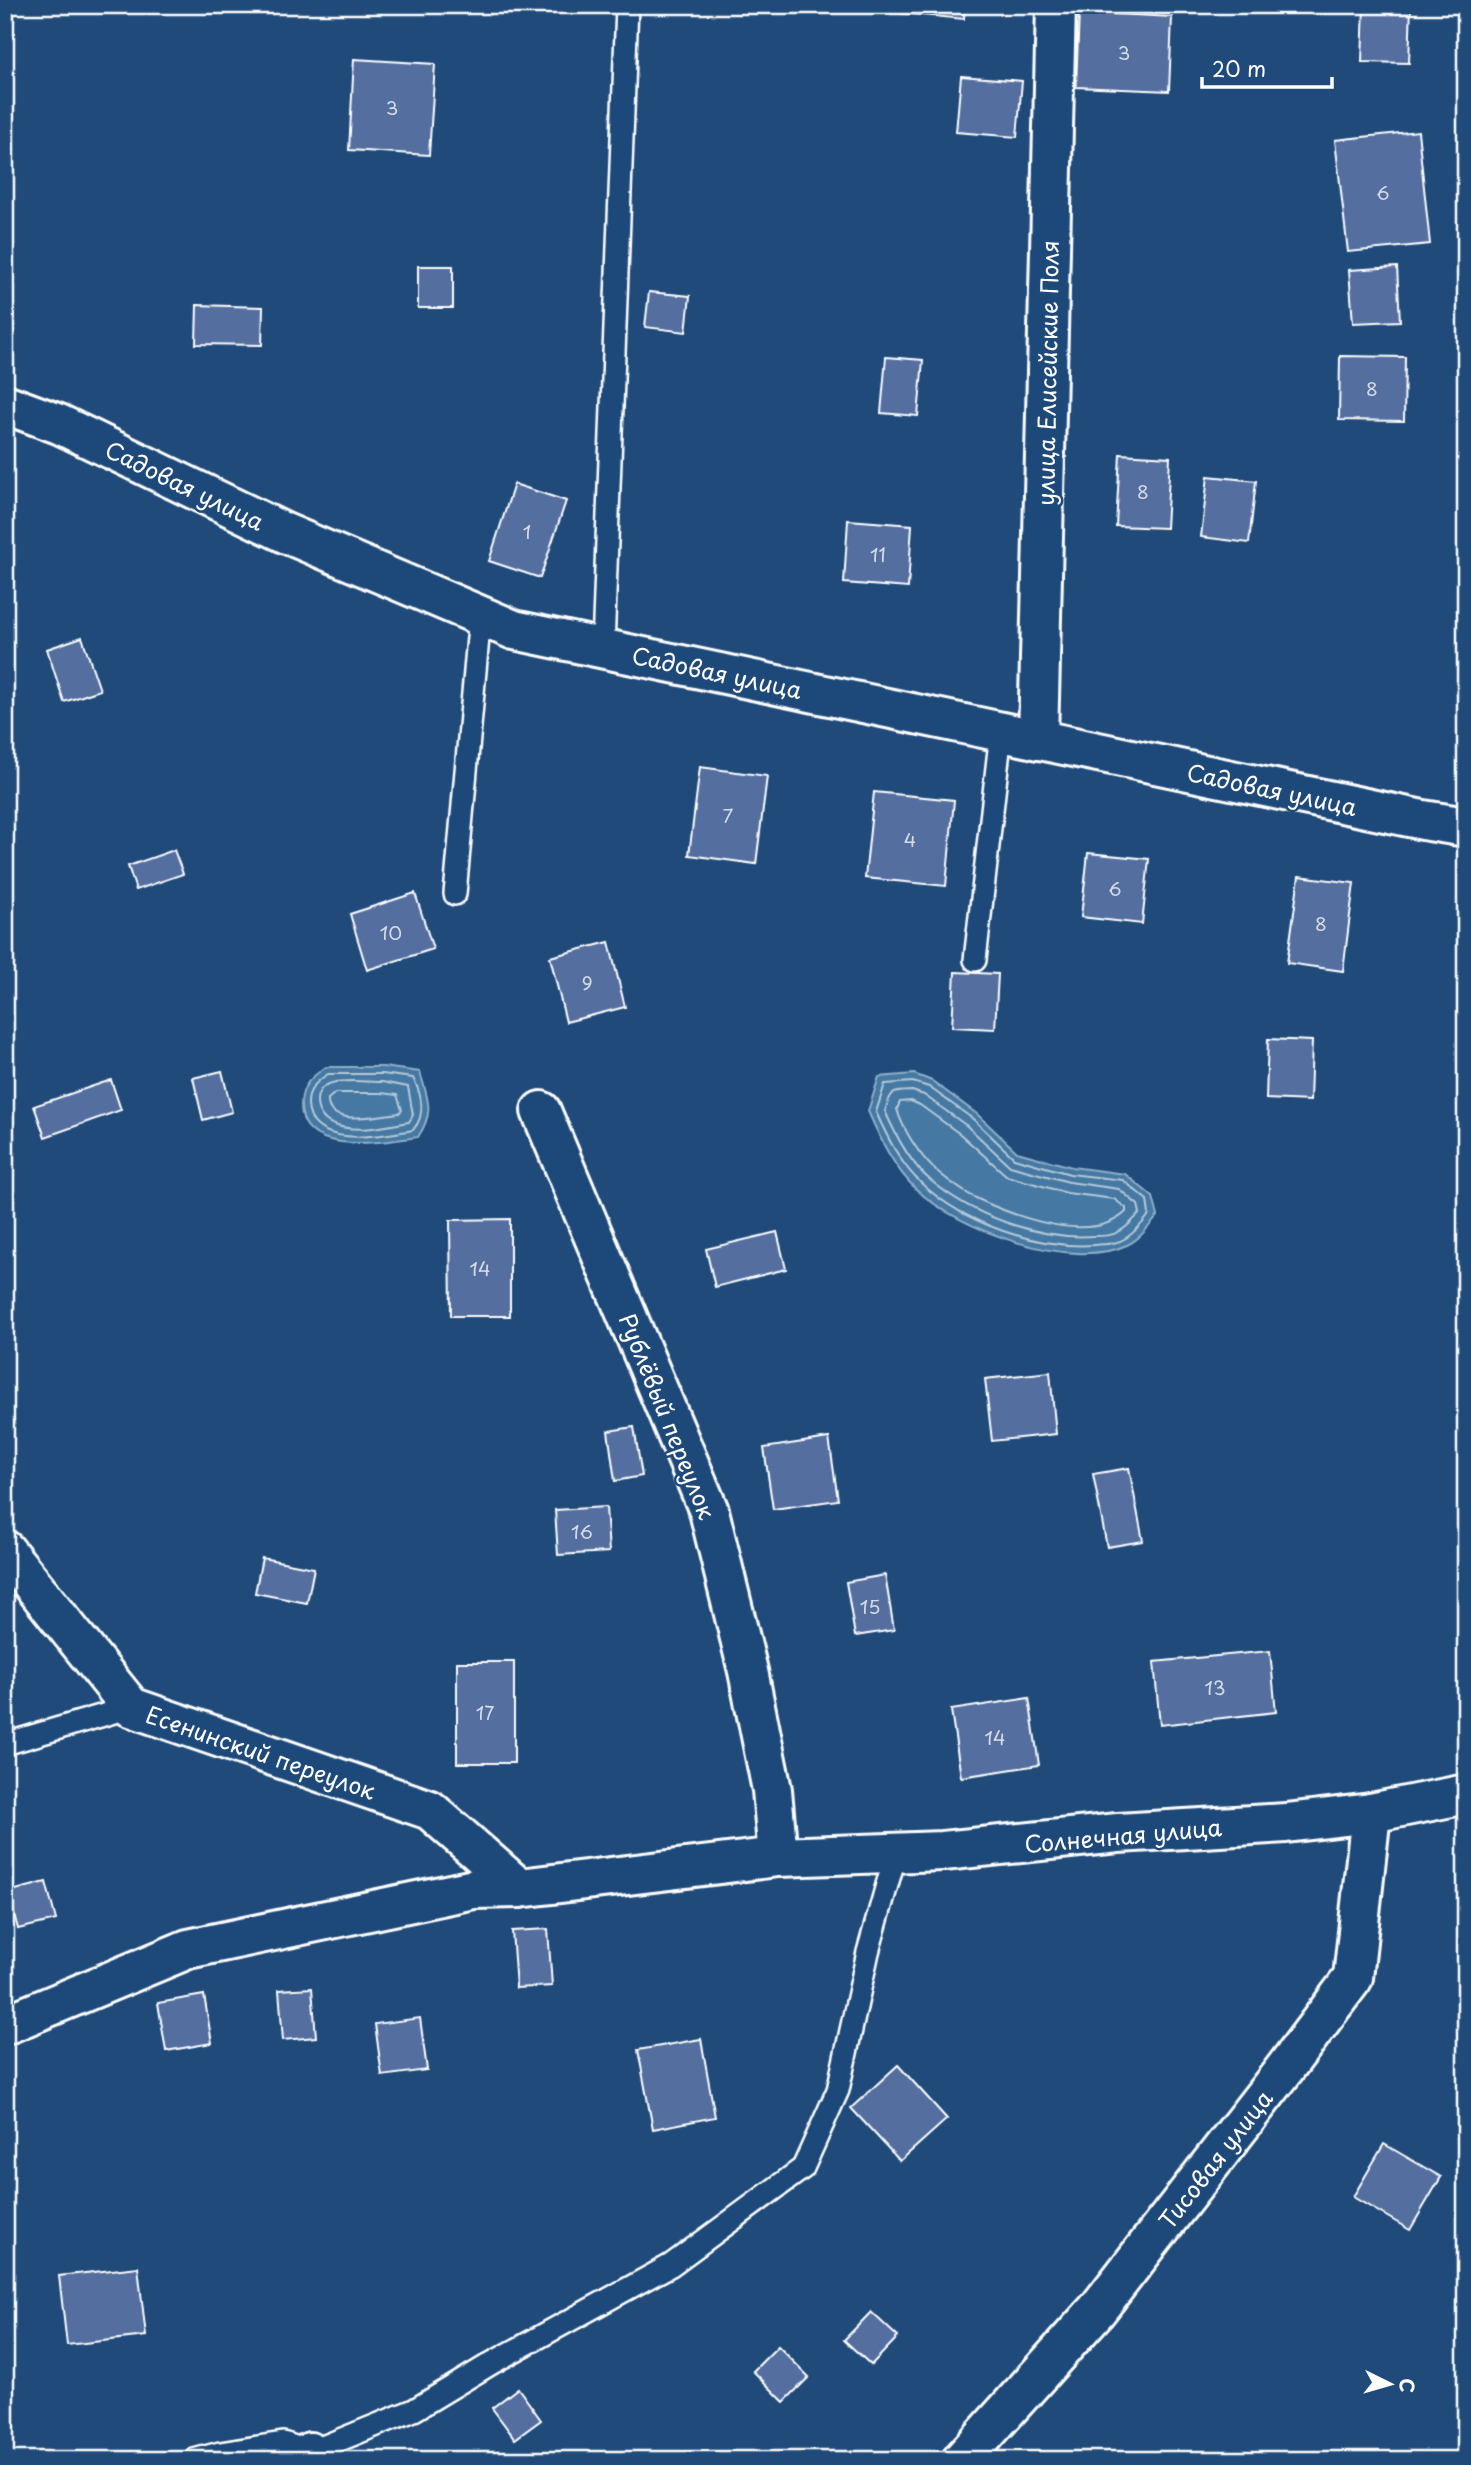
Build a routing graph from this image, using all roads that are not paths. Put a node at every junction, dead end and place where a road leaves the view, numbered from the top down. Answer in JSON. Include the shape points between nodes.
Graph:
{"nodes":[{"id":1,"x":627,"y":5,"type":"edge"},
{"id":2,"x":1056,"y":5,"type":"edge"},
{"id":3,"x":5,"y":404,"type":"edge"},
{"id":4,"x":480,"y":615,"type":"junction"},
{"id":5,"x":603,"y":648,"type":"junction"},
{"id":6,"x":1001,"y":732,"type":"junction"},
{"id":7,"x":1038,"y":740,"type":"junction"},
{"id":8,"x":1466,"y":827,"type":"edge"},
{"id":9,"x":455,"y":894,"type":"dead end"},
{"id":10,"x":975,"y":960,"type":"dead end"},
{"id":11,"x":541,"y":1111,"type":"dead end"},
{"id":12,"x":5,"y":1550,"type":"edge"},
{"id":13,"x":131,"y":1707,"type":"junction"},
{"id":14,"x":5,"y":1744,"type":"edge"},
{"id":15,"x":1466,"y":1794,"type":"edge"},
{"id":16,"x":1371,"y":1813,"type":"junction"},
{"id":17,"x":896,"y":1853,"type":"junction"},
{"id":18,"x":778,"y":1857,"type":"junction"},
{"id":19,"x":519,"y":1888,"type":"junction"},
{"id":20,"x":5,"y":2025,"type":"edge"},
{"id":21,"x":306,"y":2456,"type":"edge"},
{"id":22,"x":194,"y":2460,"type":"edge"},
{"id":23,"x":962,"y":2460,"type":"edge"}],
"edges":[{"from":1,"to":5,"type":"lane"},
{"from":2,"to":7,"type":"street","name":"улица Елисейские Поля"},
{"from":3,"to":4,"type":"street","name":"Садовая улица","via":[[59,424],[285,533]]},
{"from":4,"to":5,"type":"street","name":"Садовая улица","via":[[514,630]]},
{"from":4,"to":9,"type":"lane"},
{"from":5,"to":6,"type":"street","name":"Садовая улица"},
{"from":6,"to":7,"type":"street","name":"Садовая улица"},
{"from":6,"to":10,"type":"lane"},
{"from":7,"to":8,"type":"street","name":"Садовая улица"},
{"from":11,"to":18,"type":"street","name":"Рублёвый переулок","via":[[709,1511],[772,1790]]},
{"from":12,"to":13,"type":"street","name":"Есенинский переулок"},
{"from":13,"to":14,"type":"lane"},
{"from":13,"to":19,"type":"street","name":"Есенинский переулок","via":[[430,1810]]},
{"from":15,"to":16,"type":"street","name":"Солнечная улица"},
{"from":16,"to":17,"type":"street","name":"Солнечная улица"},
{"from":16,"to":23,"type":"street","name":"Тисовая улица","via":[[1353,1978],[1097,2310]]},
{"from":17,"to":18,"type":"street","name":"Солнечная улица"},
{"from":17,"to":21,"type":"lane","via":[[868,1952],[838,2090],[803,2168],[671,2265],[414,2410]]},
{"from":18,"to":19,"type":"street","name":"Солнечная улица"},
{"from":19,"to":20,"type":"street","name":"Солнечная улица","via":[[474,1889],[188,1949]]},
{"from":21,"to":22,"type":"lane","via":[[284,2443]]}]}
